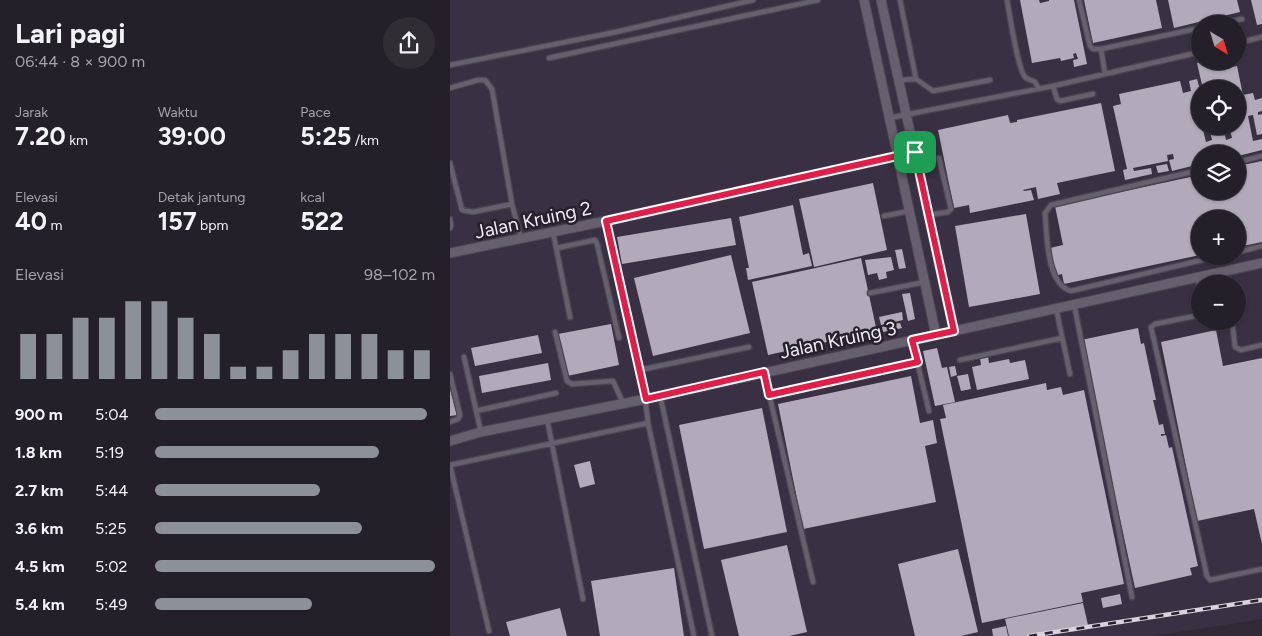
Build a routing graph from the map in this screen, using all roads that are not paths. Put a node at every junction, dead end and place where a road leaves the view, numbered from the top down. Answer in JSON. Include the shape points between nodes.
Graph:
{"nodes":[{"id":1,"x":753,"y":0,"type":"edge"},
{"id":2,"x":816,"y":0,"type":"edge"},
{"id":3,"x":864,"y":0,"type":"edge"},
{"id":4,"x":881,"y":0,"type":"edge"},
{"id":5,"x":900,"y":0,"type":"edge"},
{"id":6,"x":1007,"y":0,"type":"edge"},
{"id":7,"x":1079,"y":0,"type":"edge"},
{"id":8,"x":656,"y":22,"type":"junction"},
{"id":9,"x":1191,"y":30,"type":"edge"},
{"id":10,"x":616,"y":32,"type":"junction"},
{"id":11,"x":659,"y":35,"type":"junction"},
{"id":12,"x":1262,"y":37,"type":"edge"},
{"id":13,"x":1246,"y":41,"type":"edge"},
{"id":14,"x":618,"y":43,"type":"junction"},
{"id":15,"x":1101,"y":49,"type":"junction"},
{"id":16,"x":1191,"y":54,"type":"edge"},
{"id":17,"x":549,"y":58,"type":"dead end"},
{"id":18,"x":450,"y":65,"type":"edge"},
{"id":19,"x":1105,"y":74,"type":"junction"},
{"id":20,"x":916,"y":79,"type":"junction"},
{"id":21,"x":899,"y":80,"type":"junction"},
{"id":22,"x":990,"y":80,"type":"dead end"},
{"id":23,"x":1053,"y":86,"type":"junction"},
{"id":24,"x":450,"y":88,"type":"edge"},
{"id":25,"x":1039,"y":89,"type":"junction"},
{"id":26,"x":1093,"y":94,"type":"dead end"},
{"id":27,"x":906,"y":114,"type":"junction"},
{"id":28,"x":889,"y":118,"type":"junction"},
{"id":29,"x":915,"y":152,"type":"junction"},
{"id":30,"x":897,"y":156,"type":"junction"},
{"id":31,"x":1262,"y":156,"type":"edge"},
{"id":32,"x":939,"y":158,"type":"dead end"},
{"id":33,"x":1246,"y":160,"type":"edge"},
{"id":34,"x":450,"y":163,"type":"edge"},
{"id":35,"x":1191,"y":172,"type":"edge"},
{"id":36,"x":512,"y":204,"type":"junction"},
{"id":37,"x":909,"y":211,"type":"junction"},
{"id":38,"x":929,"y":215,"type":"junction"},
{"id":39,"x":884,"y":216,"type":"dead end"},
{"id":40,"x":450,"y":219,"type":"edge"},
{"id":41,"x":606,"y":221,"type":"junction"},
{"id":42,"x":450,"y":228,"type":"edge"},
{"id":43,"x":553,"y":232,"type":"junction"},
{"id":44,"x":520,"y":239,"type":"junction"},
{"id":45,"x":1262,"y":246,"type":"edge"},
{"id":46,"x":557,"y":248,"type":"junction"},
{"id":47,"x":1246,"y":250,"type":"edge"},
{"id":48,"x":450,"y":253,"type":"edge"},
{"id":49,"x":1191,"y":262,"type":"edge"},
{"id":50,"x":1262,"y":263,"type":"edge"},
{"id":51,"x":1206,"y":275,"type":"edge"},
{"id":52,"x":1191,"y":278,"type":"edge"},
{"id":53,"x":925,"y":282,"type":"junction"},
{"id":54,"x":870,"y":293,"type":"dead end"},
{"id":55,"x":1074,"y":304,"type":"junction"},
{"id":56,"x":1056,"y":308,"type":"junction"},
{"id":57,"x":570,"y":317,"type":"dead end"},
{"id":58,"x":1191,"y":318,"type":"edge"},
{"id":59,"x":1233,"y":330,"type":"edge"},
{"id":60,"x":954,"y":331,"type":"junction"},
{"id":61,"x":555,"y":332,"type":"dead end"},
{"id":62,"x":936,"y":335,"type":"junction"},
{"id":63,"x":618,"y":338,"type":"dead end"},
{"id":64,"x":1062,"y":338,"type":"junction"},
{"id":65,"x":912,"y":340,"type":"junction"},
{"id":66,"x":1262,"y":345,"type":"edge"},
{"id":67,"x":749,"y":347,"type":"dead end"},
{"id":68,"x":464,"y":357,"type":"dead end"},
{"id":69,"x":960,"y":360,"type":"dead end"},
{"id":70,"x":918,"y":362,"type":"junction"},
{"id":71,"x":640,"y":370,"type":"junction"},
{"id":72,"x":764,"y":372,"type":"junction"},
{"id":73,"x":450,"y":374,"type":"edge"},
{"id":74,"x":1070,"y":374,"type":"dead end"},
{"id":75,"x":556,"y":393,"type":"dead end"},
{"id":76,"x":769,"y":395,"type":"junction"},
{"id":77,"x":660,"y":396,"type":"junction"},
{"id":78,"x":646,"y":399,"type":"junction"},
{"id":79,"x":623,"y":403,"type":"junction"},
{"id":80,"x":929,"y":411,"type":"dead end"},
{"id":81,"x":476,"y":412,"type":"junction"},
{"id":82,"x":547,"y":419,"type":"junction"},
{"id":83,"x":450,"y":422,"type":"edge"},
{"id":84,"x":648,"y":423,"type":"junction"},
{"id":85,"x":481,"y":432,"type":"junction"},
{"id":86,"x":450,"y":441,"type":"edge"},
{"id":87,"x":552,"y":442,"type":"junction"},
{"id":88,"x":1262,"y":569,"type":"edge"},
{"id":89,"x":813,"y":582,"type":"dead end"},
{"id":90,"x":1132,"y":597,"type":"dead end"},
{"id":91,"x":583,"y":599,"type":"dead end"},
{"id":92,"x":489,"y":631,"type":"dead end"},
{"id":93,"x":694,"y":636,"type":"edge"},
{"id":94,"x":712,"y":636,"type":"edge"}],
"edges":[{"from":1,"to":8,"type":"lane"},
{"from":2,"to":11,"type":"lane"},
{"from":3,"to":28,"type":"street"},
{"from":4,"to":21,"type":"street"},
{"from":5,"to":20,"type":"lane"},
{"from":6,"to":25,"type":"lane","via":[[1024,75]]},
{"from":7,"to":15,"type":"lane","via":[[1090,47]]},
{"from":8,"to":10,"type":"lane"},
{"from":8,"to":11,"type":"lane"},
{"from":9,"to":15,"type":"lane"},
{"from":10,"to":14,"type":"lane"},
{"from":10,"to":18,"type":"lane"},
{"from":11,"to":14,"type":"lane"},
{"from":12,"to":13,"type":"lane"},
{"from":14,"to":17,"type":"lane"},
{"from":15,"to":19,"type":"lane"},
{"from":16,"to":19,"type":"lane"},
{"from":19,"to":23,"type":"lane"},
{"from":20,"to":21,"type":"lane"},
{"from":20,"to":22,"type":"lane","via":[[933,91]]},
{"from":21,"to":27,"type":"street"},
{"from":23,"to":25,"type":"lane"},
{"from":23,"to":26,"type":"lane","via":[[1060,101]]},
{"from":24,"to":36,"type":"lane","via":[[485,80],[492,89]]},
{"from":25,"to":27,"type":"lane"},
{"from":27,"to":28,"type":"lane"},
{"from":27,"to":29,"type":"street"},
{"from":28,"to":30,"type":"street"},
{"from":29,"to":30,"type":"street","name":"Jalan Kruing 2"},
{"from":29,"to":38,"type":"street"},
{"from":30,"to":37,"type":"street"},
{"from":30,"to":41,"type":"street","name":"Jalan Kruing 2"},
{"from":31,"to":33,"type":"lane"},
{"from":32,"to":38,"type":"lane","via":[[951,210]]},
{"from":34,"to":36,"type":"lane","via":[[462,210],[473,212]]},
{"from":35,"to":49,"type":"lane","via":[[1051,205],[1045,213],[1054,276],[1063,287],[1072,290]]},
{"from":36,"to":44,"type":"lane"},
{"from":37,"to":39,"type":"lane"},
{"from":37,"to":53,"type":"street"},
{"from":38,"to":60,"type":"street"},
{"from":40,"to":42,"type":"lane"},
{"from":41,"to":43,"type":"street","name":"Jalan Kruing 2"},
{"from":41,"to":71,"type":"lane"},
{"from":43,"to":44,"type":"street","name":"Jalan Kruing 2"},
{"from":43,"to":46,"type":"lane"},
{"from":44,"to":48,"type":"street","name":"Jalan Kruing 2"},
{"from":45,"to":47,"type":"lane"},
{"from":46,"to":57,"type":"lane"},
{"from":46,"to":63,"type":"lane","via":[[595,240]]},
{"from":50,"to":51,"type":"street","name":"Jalan Kruing 3"},
{"from":52,"to":55,"type":"street","name":"Jalan Kruing 3"},
{"from":53,"to":54,"type":"lane"},
{"from":53,"to":62,"type":"street"},
{"from":55,"to":56,"type":"street","name":"Jalan Kruing 3"},
{"from":55,"to":90,"type":"lane"},
{"from":56,"to":60,"type":"street","name":"Jalan Kruing 3"},
{"from":56,"to":64,"type":"lane"},
{"from":58,"to":88,"type":"lane","via":[[1151,327],[1207,576],[1210,580]]},
{"from":59,"to":66,"type":"lane","via":[[1238,349]]},
{"from":60,"to":62,"type":"street","name":"Jalan Kruing 3"},
{"from":61,"to":79,"type":"lane","via":[[566,381],[572,384],[613,381]]},
{"from":62,"to":65,"type":"street","name":"Jalan Kruing 3"},
{"from":64,"to":69,"type":"lane"},
{"from":64,"to":74,"type":"lane"},
{"from":65,"to":70,"type":"lane"},
{"from":65,"to":72,"type":"street","name":"Jalan Kruing 3"},
{"from":67,"to":71,"type":"lane"},
{"from":68,"to":81,"type":"lane"},
{"from":70,"to":76,"type":"lane"},
{"from":70,"to":80,"type":"lane"},
{"from":71,"to":78,"type":"lane"},
{"from":72,"to":76,"type":"lane"},
{"from":72,"to":77,"type":"street","name":"Jalan Kruing 3"},
{"from":73,"to":83,"type":"lane","via":[[460,415]]},
{"from":75,"to":81,"type":"lane"},
{"from":76,"to":89,"type":"lane"},
{"from":77,"to":78,"type":"street","name":"Jalan Kruing 3"},
{"from":77,"to":94,"type":"lane"},
{"from":78,"to":79,"type":"street","name":"Jalan Kruing 3"},
{"from":78,"to":84,"type":"lane"},
{"from":79,"to":82,"type":"street","name":"Jalan Kruing 3"},
{"from":81,"to":85,"type":"lane"},
{"from":82,"to":85,"type":"street","name":"Jalan Kruing 3"},
{"from":82,"to":87,"type":"lane"},
{"from":84,"to":87,"type":"lane"},
{"from":84,"to":93,"type":"lane"},
{"from":85,"to":86,"type":"street","name":"Jalan Kruing 3"},
{"from":87,"to":91,"type":"lane"},
{"from":87,"to":92,"type":"lane","via":[[450,465]]}]}
